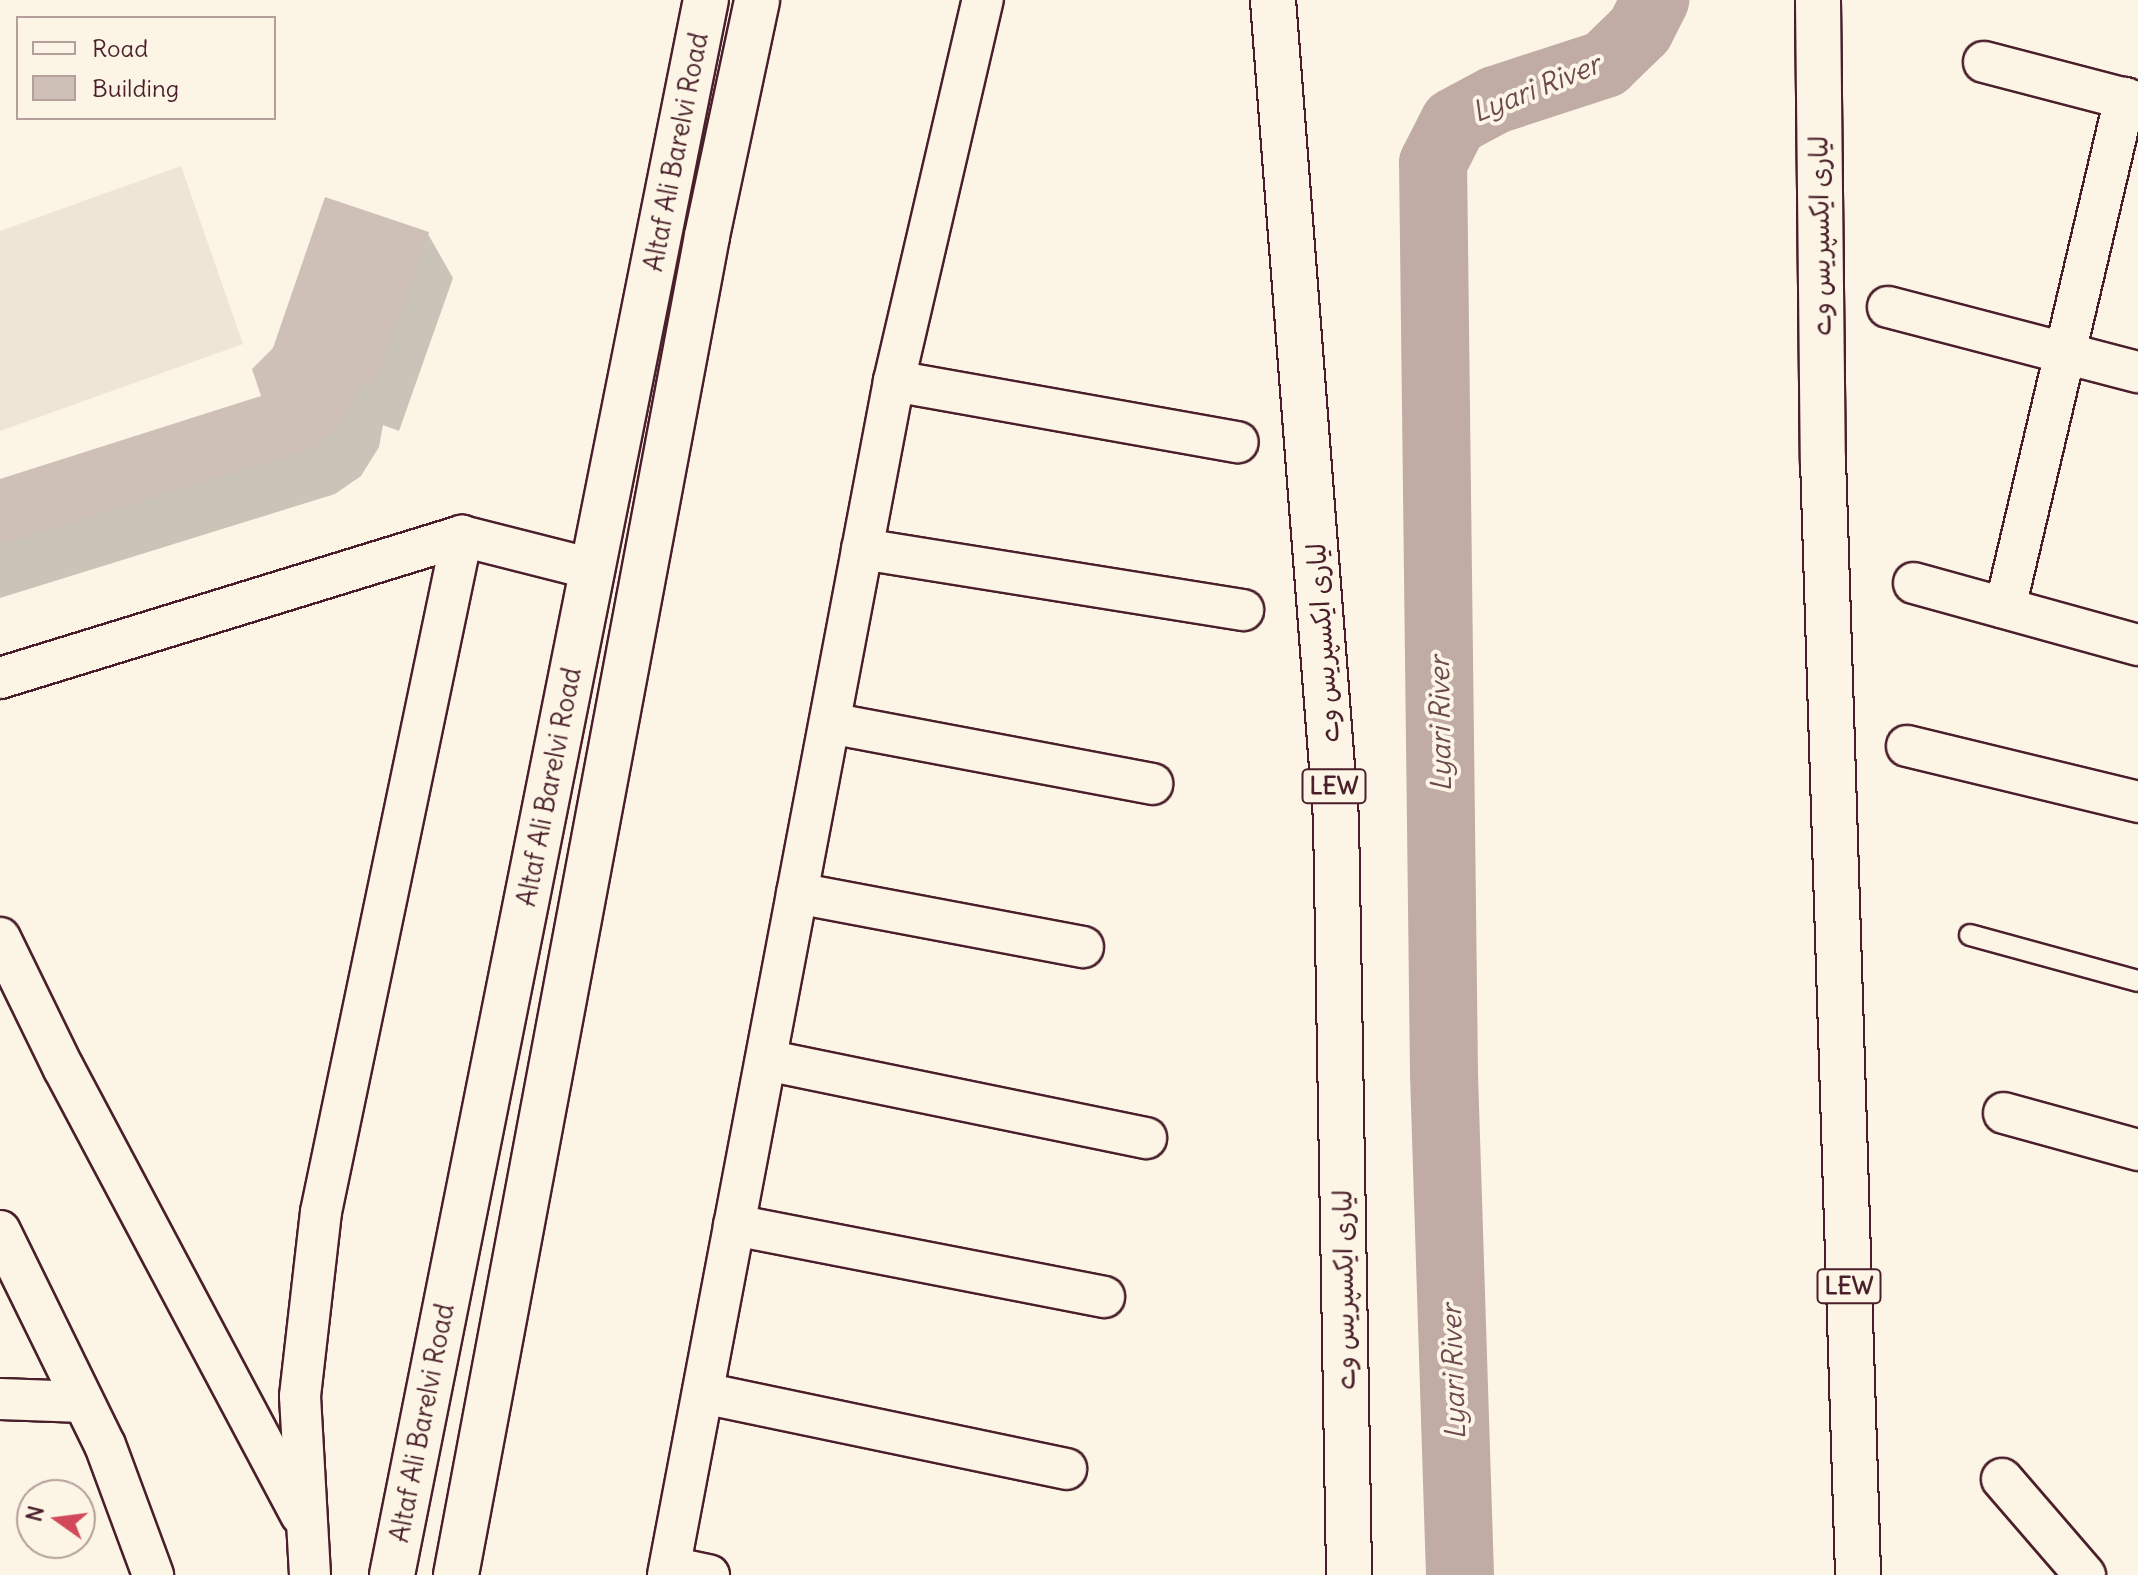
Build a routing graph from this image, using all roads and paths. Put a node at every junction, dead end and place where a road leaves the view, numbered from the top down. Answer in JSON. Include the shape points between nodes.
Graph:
{"nodes":[{"id":1,"x":706,"y":0,"type":"edge"},
{"id":2,"x":757,"y":0,"type":"edge"},
{"id":3,"x":983,"y":0,"type":"edge"},
{"id":4,"x":1273,"y":0,"type":"edge"},
{"id":5,"x":1818,"y":0,"type":"edge"},
{"id":6,"x":1984,"y":62,"type":"dead end"},
{"id":7,"x":2132,"y":100,"type":"edge"},
{"id":8,"x":1888,"y":307,"type":"dead end"},
{"id":9,"x":2067,"y":354,"type":"junction"},
{"id":10,"x":2138,"y":372,"type":"edge"},
{"id":11,"x":894,"y":381,"type":"junction"},
{"id":12,"x":1238,"y":442,"type":"dead end"},
{"id":13,"x":462,"y":536,"type":"junction"},
{"id":14,"x":862,"y":549,"type":"junction"},
{"id":15,"x":592,"y":569,"type":"junction"},
{"id":16,"x":1914,"y":583,"type":"dead end"},
{"id":17,"x":2005,"y":608,"type":"junction"},
{"id":18,"x":1243,"y":610,"type":"dead end"},
{"id":19,"x":2138,"y":645,"type":"edge"},
{"id":20,"x":0,"y":678,"type":"edge"},
{"id":21,"x":830,"y":723,"type":"junction"},
{"id":22,"x":1907,"y":746,"type":"dead end"},
{"id":23,"x":1152,"y":784,"type":"dead end"},
{"id":24,"x":2138,"y":802,"type":"edge"},
{"id":25,"x":797,"y":893,"type":"junction"},
{"id":26,"x":1970,"y":935,"type":"dead end"},
{"id":27,"x":0,"y":938,"type":"edge"},
{"id":28,"x":1083,"y":947,"type":"dead end"},
{"id":29,"x":2138,"y":981,"type":"edge"},
{"id":30,"x":766,"y":1060,"type":"junction"},
{"id":31,"x":2004,"y":1113,"type":"dead end"},
{"id":32,"x":1146,"y":1138,"type":"dead end"},
{"id":33,"x":2138,"y":1150,"type":"edge"},
{"id":34,"x":734,"y":1225,"type":"junction"},
{"id":35,"x":2,"y":1239,"type":"edge"},
{"id":36,"x":1104,"y":1297,"type":"dead end"},
{"id":37,"x":703,"y":1393,"type":"junction"},
{"id":38,"x":0,"y":1399,"type":"edge"},
{"id":39,"x":83,"y":1402,"type":"junction"},
{"id":40,"x":1066,"y":1469,"type":"dead end"},
{"id":41,"x":2002,"y":1479,"type":"dead end"},
{"id":42,"x":307,"y":1526,"type":"junction"},
{"id":43,"x":669,"y":1571,"type":"edge"},
{"id":44,"x":153,"y":1575,"type":"edge"},
{"id":45,"x":310,"y":1575,"type":"edge"},
{"id":46,"x":392,"y":1575,"type":"edge"},
{"id":47,"x":456,"y":1575,"type":"edge"},
{"id":48,"x":709,"y":1575,"type":"edge"},
{"id":49,"x":1349,"y":1575,"type":"edge"},
{"id":50,"x":1858,"y":1575,"type":"edge"},
{"id":51,"x":2085,"y":1575,"type":"edge"}],
"edges":[{"from":1,"to":15,"type":"main road","name":"Altaf Ali Barelvi Road"},
{"from":2,"to":47,"type":"main road","name":"Altaf Ali Barelvi Road","via":[[707,236]]},
{"from":3,"to":11,"type":"street"},
{"from":4,"to":49,"type":"main road","name":"لیاری ایکسپریس وے","number":"LEW","via":[[1336,819]]},
{"from":5,"to":50,"type":"main road","name":"لیاری ایکسپریس وے","number":"LEW","via":[[1823,459]]},
{"from":6,"to":7,"type":"street"},
{"from":7,"to":9,"type":"street"},
{"from":8,"to":9,"type":"street"},
{"from":9,"to":10,"type":"street"},
{"from":9,"to":17,"type":"street"},
{"from":11,"to":12,"type":"street"},
{"from":11,"to":14,"type":"street"},
{"from":13,"to":15,"type":"street"},
{"from":13,"to":20,"type":"street"},
{"from":13,"to":42,"type":"street","via":[[321,1212],[300,1396]]},
{"from":14,"to":18,"type":"street"},
{"from":14,"to":21,"type":"street"},
{"from":15,"to":46,"type":"main road","name":"Altaf Ali Barelvi Road"},
{"from":16,"to":17,"type":"street"},
{"from":17,"to":19,"type":"street"},
{"from":21,"to":23,"type":"street"},
{"from":21,"to":25,"type":"street"},
{"from":22,"to":24,"type":"street"},
{"from":25,"to":28,"type":"street"},
{"from":25,"to":30,"type":"street"},
{"from":26,"to":29,"type":"lane"},
{"from":27,"to":42,"type":"street"},
{"from":30,"to":32,"type":"street"},
{"from":30,"to":34,"type":"street"},
{"from":31,"to":33,"type":"street"},
{"from":34,"to":36,"type":"street"},
{"from":34,"to":37,"type":"street"},
{"from":35,"to":39,"type":"street"},
{"from":37,"to":40,"type":"street"},
{"from":37,"to":43,"type":"street"},
{"from":38,"to":39,"type":"street"},
{"from":39,"to":44,"type":"street"},
{"from":41,"to":51,"type":"street"},
{"from":42,"to":45,"type":"street"},
{"from":43,"to":48,"type":"street"}]}
